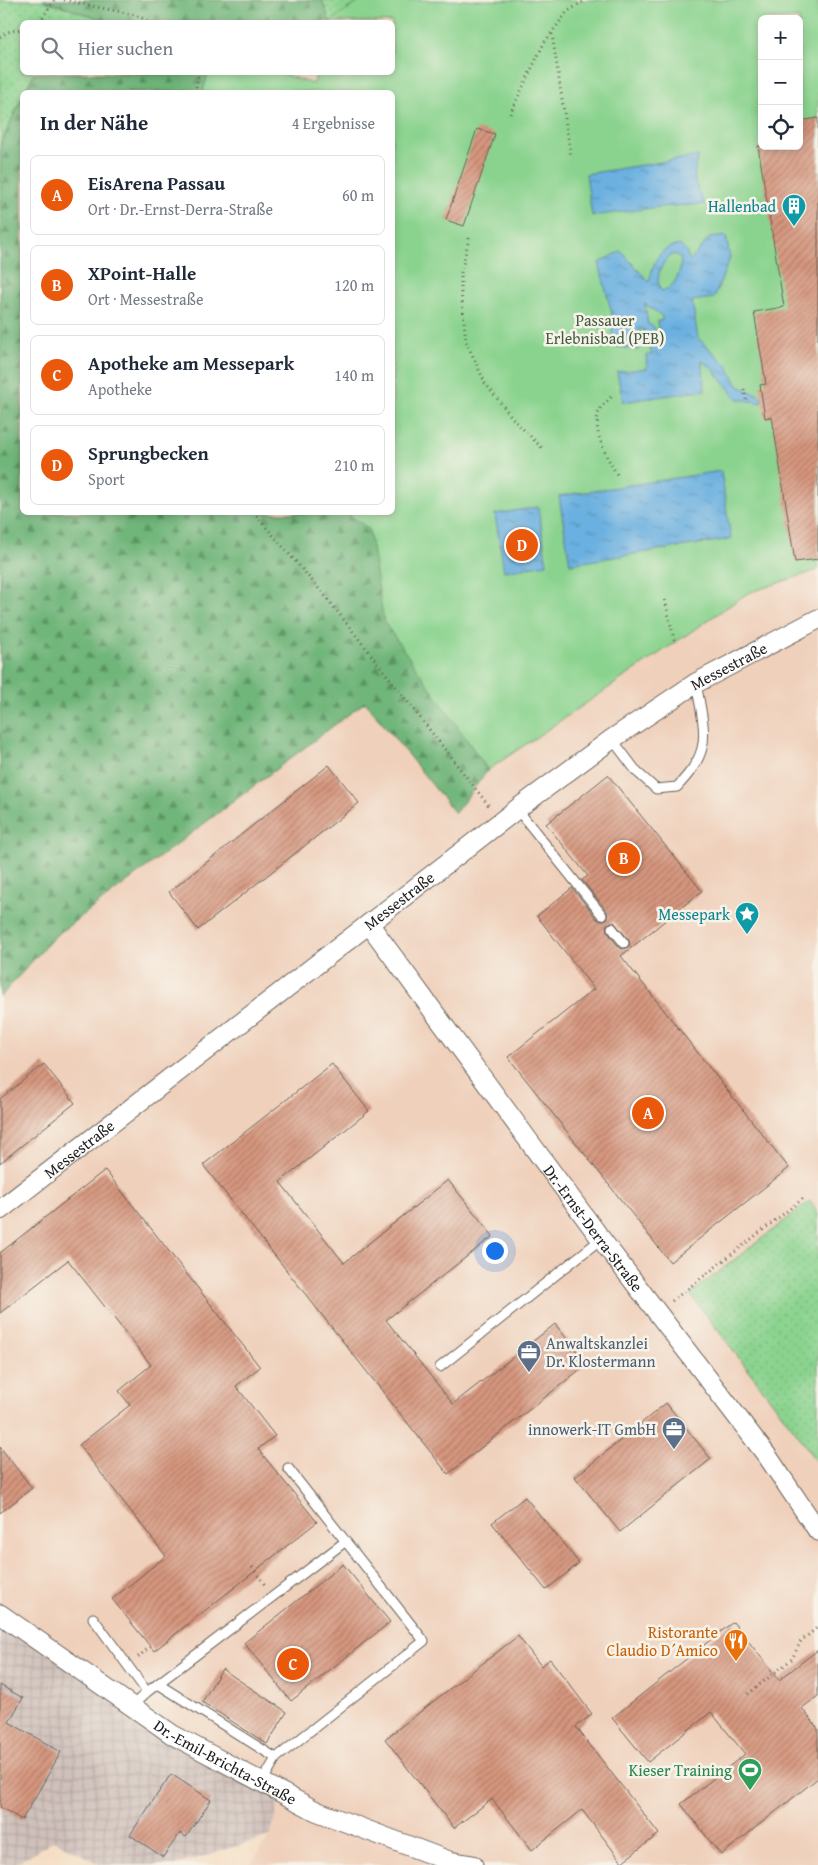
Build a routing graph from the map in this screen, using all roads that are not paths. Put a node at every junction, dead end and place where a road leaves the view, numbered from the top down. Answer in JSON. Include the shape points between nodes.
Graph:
{"nodes":[{"id":1,"x":818,"y":619,"type":"edge"},
{"id":2,"x":696,"y":683,"type":"junction"},
{"id":3,"x":612,"y":739,"type":"junction"},
{"id":4,"x":517,"y":809,"type":"junction"},
{"id":5,"x":602,"y":915,"type":"dead end"},
{"id":6,"x":369,"y":924,"type":"junction"},
{"id":7,"x":612,"y":928,"type":"dead end"},
{"id":8,"x":624,"y":943,"type":"dead end"},
{"id":9,"x":0,"y":1210,"type":"edge"},
{"id":10,"x":601,"y":1239,"type":"junction"},
{"id":11,"x":440,"y":1367,"type":"dead end"},
{"id":12,"x":288,"y":1468,"type":"dead end"},
{"id":13,"x":818,"y":1531,"type":"edge"},
{"id":14,"x":346,"y":1541,"type":"junction"},
{"id":15,"x":0,"y":1614,"type":"edge"},
{"id":16,"x":93,"y":1618,"type":"dead end"},
{"id":17,"x":158,"y":1684,"type":"junction"},
{"id":18,"x":147,"y":1692,"type":"junction"},
{"id":19,"x":132,"y":1706,"type":"junction"},
{"id":20,"x":276,"y":1758,"type":"junction"},
{"id":21,"x":262,"y":1782,"type":"junction"},
{"id":22,"x":473,"y":1865,"type":"edge"}],
"edges":[{"from":1,"to":2,"type":"street","name":"Messestraße"},
{"from":2,"to":3,"type":"street","name":"Messestraße"},
{"from":2,"to":3,"type":"lane","via":[[702,715],[702,748],[690,773],[677,787],[656,789],[637,772]]},
{"from":3,"to":4,"type":"street","name":"Messestraße"},
{"from":4,"to":5,"type":"lane"},
{"from":4,"to":6,"type":"street","name":"Messestraße"},
{"from":6,"to":9,"type":"street","name":"Messestraße"},
{"from":6,"to":10,"type":"street","name":"Dr.-Ernst-Derra-Straße"},
{"from":7,"to":8,"type":"lane"},
{"from":10,"to":11,"type":"lane"},
{"from":10,"to":13,"type":"street","name":"Dr.-Ernst-Derra-Straße","via":[[768,1457]]},
{"from":12,"to":14,"type":"lane"},
{"from":14,"to":17,"type":"lane"},
{"from":14,"to":20,"type":"lane","via":[[424,1641]]},
{"from":15,"to":19,"type":"street","name":"Dr.-Emil-Brichta-Straße"},
{"from":16,"to":18,"type":"lane"},
{"from":17,"to":18,"type":"lane"},
{"from":17,"to":20,"type":"lane"},
{"from":18,"to":19,"type":"lane"},
{"from":19,"to":21,"type":"street","name":"Dr.-Emil-Brichta-Straße","via":[[173,1735]]},
{"from":20,"to":21,"type":"lane"},
{"from":21,"to":22,"type":"street","name":"Dr.-Emil-Brichta-Straße","via":[[316,1811],[449,1861]]}]}
